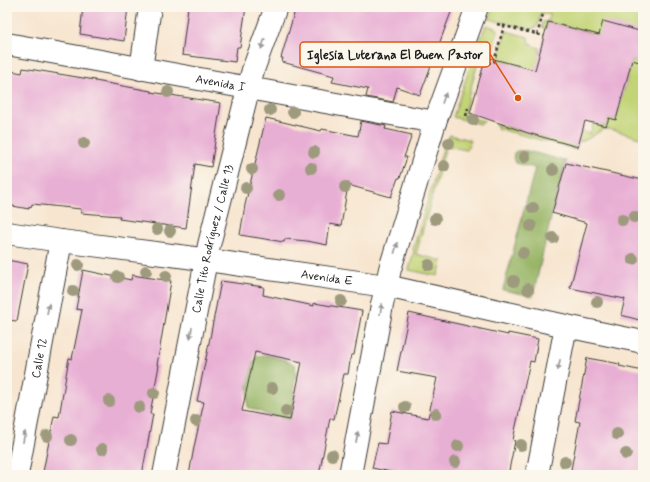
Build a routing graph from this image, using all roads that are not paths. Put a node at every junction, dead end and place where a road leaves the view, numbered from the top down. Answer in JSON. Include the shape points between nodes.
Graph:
{"nodes":[{"id":1,"x":150,"y":7,"type":"edge"},
{"id":2,"x":276,"y":7,"type":"edge"},
{"id":3,"x":484,"y":15,"type":"edge"},
{"id":4,"x":7,"y":44,"type":"edge"},
{"id":5,"x":141,"y":68,"type":"junction"},
{"id":6,"x":248,"y":88,"type":"junction"},
{"id":7,"x":435,"y":122,"type":"junction"},
{"id":8,"x":7,"y":233,"type":"edge"},
{"id":9,"x":61,"y":241,"type":"junction"},
{"id":10,"x":206,"y":260,"type":"junction"},
{"id":11,"x":386,"y":286,"type":"junction"},
{"id":12,"x":566,"y":326,"type":"junction"},
{"id":13,"x":643,"y":342,"type":"edge"},
{"id":14,"x":17,"y":475,"type":"edge"},
{"id":15,"x":164,"y":475,"type":"edge"},
{"id":16,"x":350,"y":475,"type":"edge"},
{"id":17,"x":537,"y":475,"type":"edge"}],
"edges":[{"from":1,"to":5,"type":"street"},
{"from":2,"to":6,"type":"street","name":"Calle Tito Rodríguez / Calle 13","one_way":true},
{"from":7,"to":3,"type":"street","one_way":true},
{"from":4,"to":5,"type":"street","name":"Avenida I"},
{"from":5,"to":6,"type":"street","name":"Avenida I"},
{"from":6,"to":7,"type":"street","name":"Avenida I"},
{"from":6,"to":10,"type":"street","name":"Calle Tito Rodríguez / Calle 13"},
{"from":11,"to":7,"type":"street","one_way":true},
{"from":8,"to":9,"type":"street","name":"Avenida E"},
{"from":9,"to":10,"type":"street","name":"Avenida E"},
{"from":14,"to":9,"type":"street","name":"Calle 12","one_way":true},
{"from":10,"to":11,"type":"street","name":"Avenida E"},
{"from":10,"to":15,"type":"street","name":"Calle Tito Rodríguez / Calle 13","one_way":true},
{"from":11,"to":12,"type":"street","name":"Avenida E"},
{"from":16,"to":11,"type":"street","one_way":true},
{"from":12,"to":13,"type":"street","name":"Avenida E"},
{"from":12,"to":17,"type":"street","one_way":true}]}
